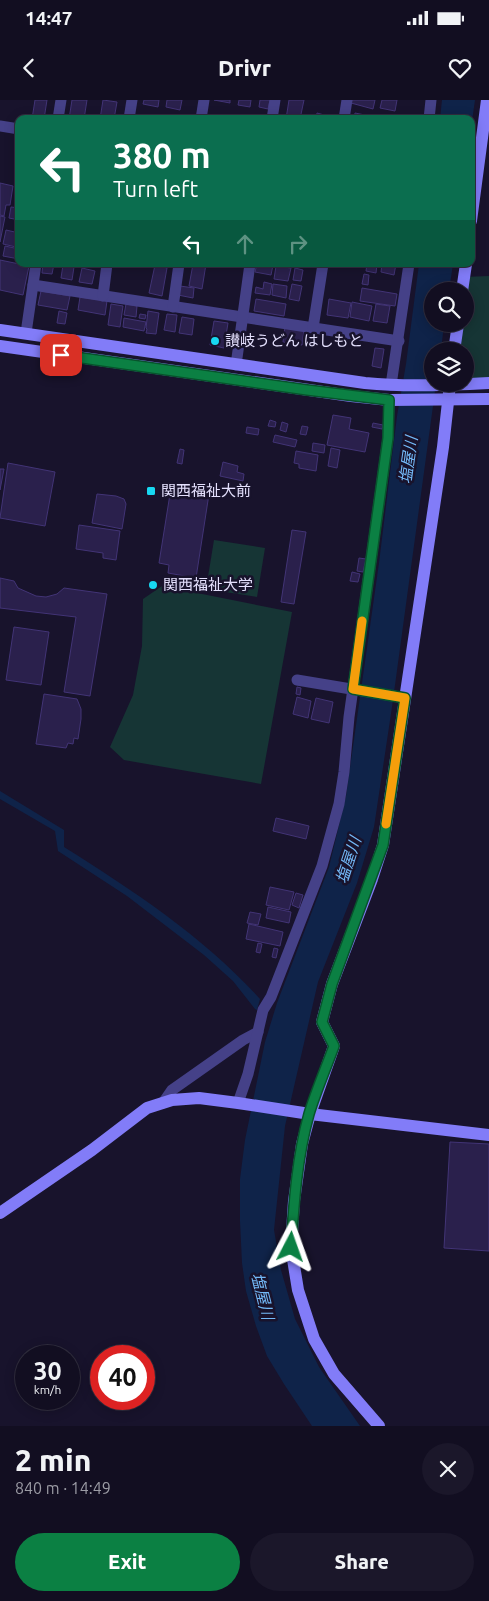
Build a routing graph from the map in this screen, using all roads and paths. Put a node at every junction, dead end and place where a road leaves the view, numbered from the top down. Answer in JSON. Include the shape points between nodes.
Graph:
{"nodes":[{"id":1,"x":61,"y":100,"type":"edge"},
{"id":2,"x":132,"y":100,"type":"edge"},
{"id":3,"x":204,"y":100,"type":"edge"},
{"id":4,"x":275,"y":100,"type":"edge"},
{"id":5,"x":347,"y":100,"type":"edge"},
{"id":6,"x":431,"y":100,"type":"edge"},
{"id":7,"x":488,"y":104,"type":"edge"},
{"id":8,"x":59,"y":115,"type":"edge"},
{"id":9,"x":130,"y":115,"type":"edge"},
{"id":10,"x":202,"y":115,"type":"edge"},
{"id":11,"x":273,"y":115,"type":"edge"},
{"id":12,"x":345,"y":115,"type":"edge"},
{"id":13,"x":429,"y":115,"type":"edge"},
{"id":14,"x":0,"y":126,"type":"edge"},
{"id":15,"x":15,"y":128,"type":"edge"},
{"id":16,"x":475,"y":193,"type":"edge"},
{"id":17,"x":36,"y":267,"type":"edge"},
{"id":18,"x":108,"y":267,"type":"edge"},
{"id":19,"x":180,"y":267,"type":"edge"},
{"id":20,"x":250,"y":267,"type":"edge"},
{"id":21,"x":323,"y":267,"type":"edge"},
{"id":22,"x":409,"y":267,"type":"edge"},
{"id":23,"x":466,"y":267,"type":"edge"},
{"id":24,"x":463,"y":282,"type":"edge"},
{"id":25,"x":33,"y":285,"type":"junction"},
{"id":26,"x":103,"y":296,"type":"junction"},
{"id":27,"x":173,"y":307,"type":"junction"},
{"id":28,"x":242,"y":317,"type":"junction"},
{"id":29,"x":313,"y":328,"type":"junction"},
{"id":30,"x":0,"y":330,"type":"edge"},
{"id":31,"x":26,"y":333,"type":"junction"},
{"id":32,"x":399,"y":341,"type":"junction"},
{"id":33,"x":0,"y":346,"type":"edge"},
{"id":34,"x":236,"y":365,"type":"junction"},
{"id":35,"x":489,"y":383,"type":"edge"},
{"id":36,"x":474,"y":384,"type":"edge"},
{"id":37,"x":392,"y":385,"type":"junction"},
{"id":38,"x":424,"y":385,"type":"edge"},
{"id":39,"x":449,"y":392,"type":"edge"},
{"id":40,"x":489,"y":399,"type":"edge"},
{"id":41,"x":389,"y":400,"type":"junction"},
{"id":42,"x":448,"y":400,"type":"junction"},
{"id":43,"x":297,"y":680,"type":"dead end"},
{"id":44,"x":353,"y":689,"type":"junction"},
{"id":45,"x":405,"y":698,"type":"junction"},
{"id":46,"x":258,"y":1032,"type":"junction"},
{"id":47,"x":163,"y":1103,"type":"junction"},
{"id":48,"x":241,"y":1103,"type":"junction"},
{"id":49,"x":310,"y":1114,"type":"junction"},
{"id":50,"x":489,"y":1135,"type":"edge"},
{"id":51,"x":0,"y":1213,"type":"edge"},
{"id":52,"x":379,"y":1426,"type":"edge"}],
"edges":[{"from":1,"to":8,"type":"street"},
{"from":2,"to":9,"type":"street"},
{"from":3,"to":10,"type":"street"},
{"from":4,"to":11,"type":"street"},
{"from":5,"to":12,"type":"street"},
{"from":6,"to":13,"type":"street"},
{"from":7,"to":16,"type":"street"},
{"from":14,"to":15,"type":"street"},
{"from":17,"to":25,"type":"street"},
{"from":18,"to":26,"type":"street"},
{"from":19,"to":27,"type":"street"},
{"from":20,"to":28,"type":"street"},
{"from":21,"to":29,"type":"street"},
{"from":22,"to":32,"type":"street"},
{"from":23,"to":24,"type":"street"},
{"from":25,"to":26,"type":"street"},
{"from":25,"to":31,"type":"street"},
{"from":26,"to":27,"type":"street"},
{"from":27,"to":28,"type":"street"},
{"from":28,"to":29,"type":"street"},
{"from":28,"to":34,"type":"street"},
{"from":29,"to":32,"type":"street"},
{"from":30,"to":31,"type":"street"},
{"from":31,"to":34,"type":"street"},
{"from":32,"to":37,"type":"street"},
{"from":33,"to":41,"type":"street"},
{"from":34,"to":37,"type":"street"},
{"from":35,"to":36,"type":"street"},
{"from":37,"to":38,"type":"street"},
{"from":39,"to":42,"type":"street"},
{"from":40,"to":42,"type":"street"},
{"from":41,"to":42,"type":"street"},
{"from":41,"to":44,"type":"street","via":[[388,438]]},
{"from":42,"to":45,"type":"street","via":[[444,446]]},
{"from":43,"to":44,"type":"street"},
{"from":44,"to":45,"type":"street"},
{"from":44,"to":46,"type":"street","via":[[339,804],[322,866],[263,1010]]},
{"from":45,"to":49,"type":"street","via":[[383,845],[332,984],[322,1022],[334,1046]]},
{"from":46,"to":47,"type":"street","via":[[172,1090]]},
{"from":46,"to":48,"type":"street"},
{"from":47,"to":48,"type":"street","via":[[199,1098]]},
{"from":47,"to":51,"type":"street","via":[[147,1108]]},
{"from":48,"to":49,"type":"street"},
{"from":49,"to":50,"type":"street"},
{"from":49,"to":52,"type":"street","via":[[294,1201],[291,1247],[298,1290],[314,1339],[334,1374]]}]}
